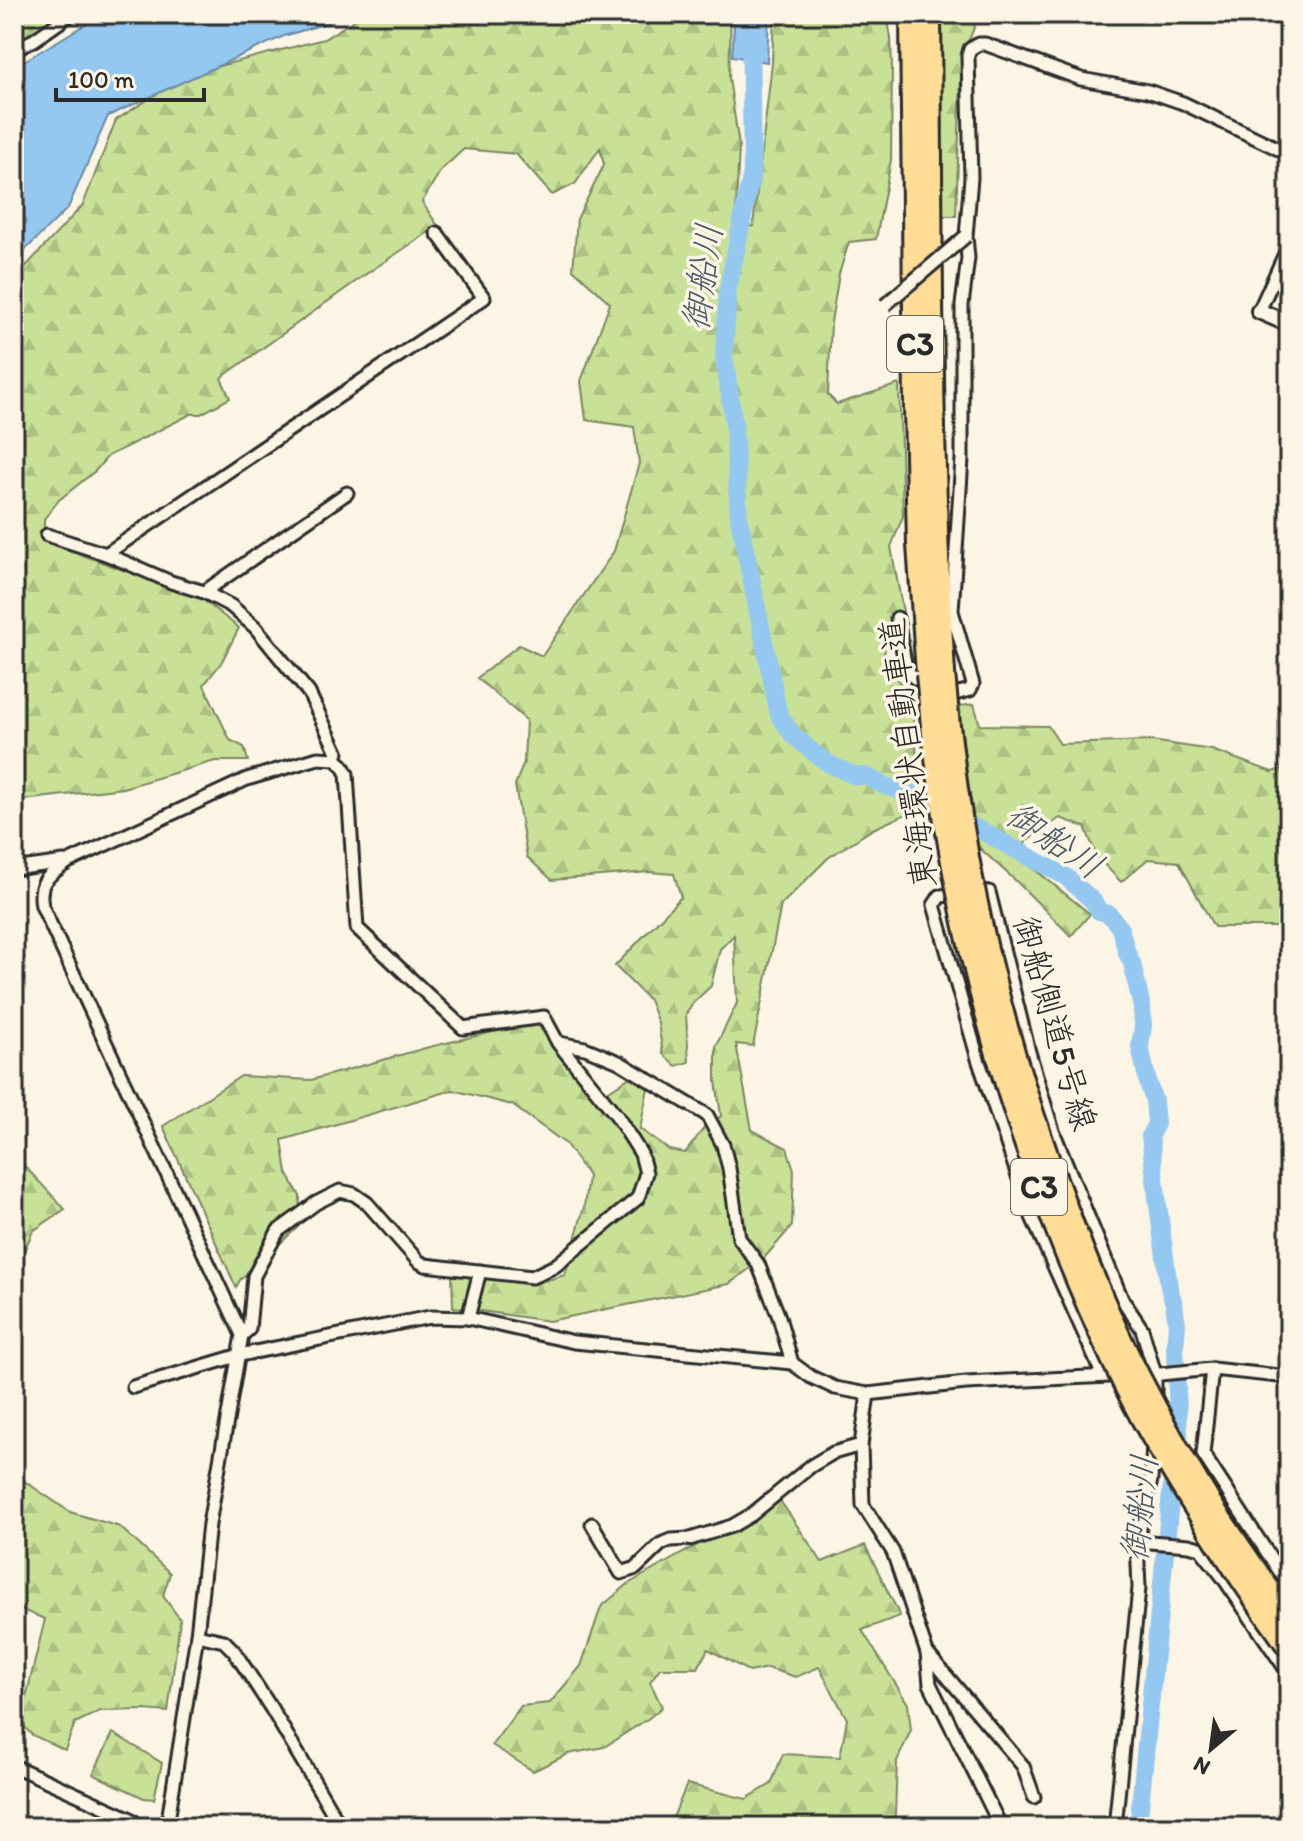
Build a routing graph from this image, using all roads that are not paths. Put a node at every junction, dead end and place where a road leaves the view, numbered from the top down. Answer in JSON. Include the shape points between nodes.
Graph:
{"nodes":[{"id":1,"x":71,"y":14,"type":"edge"},
{"id":2,"x":911,"y":14,"type":"edge"},
{"id":3,"x":930,"y":14,"type":"edge"},
{"id":4,"x":14,"y":50,"type":"edge"},
{"id":5,"x":1289,"y":154,"type":"edge"},
{"id":6,"x":437,"y":233,"type":"dead end"},
{"id":7,"x":966,"y":236,"type":"junction"},
{"id":8,"x":1289,"y":245,"type":"edge"},
{"id":9,"x":885,"y":305,"type":"dead end"},
{"id":10,"x":1259,"y":311,"type":"joint"},
{"id":11,"x":1289,"y":324,"type":"edge"},
{"id":12,"x":347,"y":493,"type":"dead end"},
{"id":13,"x":47,"y":535,"type":"dead end"},
{"id":14,"x":106,"y":554,"type":"junction"},
{"id":15,"x":204,"y":592,"type":"junction"},
{"id":16,"x":897,"y":618,"type":"dead end"},
{"id":17,"x":936,"y":674,"type":"junction"},
{"id":18,"x":335,"y":759,"type":"junction"},
{"id":19,"x":68,"y":862,"type":"junction"},
{"id":20,"x":14,"y":869,"type":"edge"},
{"id":21,"x":558,"y":1043,"type":"junction"},
{"id":22,"x":1029,"y":1052,"type":"junction"},
{"id":23,"x":978,"y":1059,"type":"junction"},
{"id":24,"x":1087,"y":1213,"type":"junction"},
{"id":25,"x":1032,"y":1217,"type":"junction"},
{"id":26,"x":480,"y":1271,"type":"junction"},
{"id":27,"x":468,"y":1318,"type":"junction"},
{"id":28,"x":242,"y":1335,"type":"junction"},
{"id":29,"x":240,"y":1355,"type":"junction"},
{"id":30,"x":792,"y":1363,"type":"junction"},
{"id":31,"x":1212,"y":1369,"type":"junction"},
{"id":32,"x":1158,"y":1374,"type":"junction"},
{"id":33,"x":1103,"y":1376,"type":"junction"},
{"id":34,"x":1289,"y":1377,"type":"edge"},
{"id":35,"x":133,"y":1387,"type":"dead end"},
{"id":36,"x":868,"y":1394,"type":"junction"},
{"id":37,"x":861,"y":1445,"type":"junction"},
{"id":38,"x":592,"y":1524,"type":"dead end"},
{"id":39,"x":1141,"y":1541,"type":"junction"},
{"id":40,"x":1259,"y":1541,"type":"junction"},
{"id":41,"x":1222,"y":1576,"type":"junction"},
{"id":42,"x":1289,"y":1586,"type":"edge"},
{"id":43,"x":1289,"y":1618,"type":"edge"},
{"id":44,"x":197,"y":1635,"type":"junction"},
{"id":45,"x":1289,"y":1648,"type":"edge"},
{"id":46,"x":927,"y":1653,"type":"junction"},
{"id":47,"x":1289,"y":1674,"type":"edge"},
{"id":48,"x":14,"y":1766,"type":"edge"},
{"id":49,"x":1034,"y":1797,"type":"dead end"},
{"id":50,"x":141,"y":1827,"type":"edge"},
{"id":51,"x":167,"y":1827,"type":"edge"},
{"id":52,"x":341,"y":1827,"type":"edge"},
{"id":53,"x":1001,"y":1827,"type":"edge"},
{"id":54,"x":1115,"y":1827,"type":"edge"}],
"edges":[{"from":1,"to":4,"type":"street"},
{"from":2,"to":17,"type":"highway","name":"東海環状自動車道","number":"C3","via":[[918,545]]},
{"from":3,"to":17,"type":"highway","name":"東海環状自動車道","number":"C3"},
{"from":5,"to":7,"type":"street","via":[[1183,103],[1081,79],[979,44],[968,56],[971,178]]},
{"from":6,"to":14,"type":"street","via":[[484,298]]},
{"from":7,"to":9,"type":"street","bridge":true},
{"from":7,"to":16,"type":"street","via":[[962,459],[952,611],[973,684],[970,690],[959,693],[909,673]]},
{"from":8,"to":10,"type":"street"},
{"from":10,"to":11,"type":"street"},
{"from":12,"to":15,"type":"street"},
{"from":13,"to":14,"type":"street"},
{"from":14,"to":15,"type":"street"},
{"from":15,"to":18,"type":"street","via":[[255,627],[309,693],[337,752]]},
{"from":17,"to":43,"type":"highway","name":"東海環状自動車道","number":"C3","bridge":true,"via":[[980,923],[1017,1067],[1054,1174],[1138,1374],[1215,1511]]},
{"from":17,"to":45,"type":"highway","name":"東海環状自動車道","number":"C3","bridge":true,"via":[[948,846],[1001,1071],[1037,1181],[1087,1305],[1141,1417],[1223,1553]]},
{"from":18,"to":19,"type":"street","via":[[318,758],[247,779]]},
{"from":18,"to":21,"type":"street","via":[[347,774],[357,928],[463,1028],[544,1017]]},
{"from":19,"to":20,"type":"street"},
{"from":19,"to":28,"type":"street","via":[[42,884],[42,906]]},
{"from":21,"to":26,"type":"street","via":[[641,1154],[646,1173],[638,1198],[555,1266],[532,1277]]},
{"from":21,"to":30,"type":"street","via":[[619,1062],[707,1115],[729,1168],[739,1238],[758,1264]]},
{"from":22,"to":23,"type":"street"},
{"from":22,"to":23,"type":"street","name":"御船側道5号線","via":[[989,892],[940,896],[934,905]]},
{"from":22,"to":24,"type":"street","name":"御船側道5号線","via":[[1053,1131]]},
{"from":23,"to":25,"type":"street","name":"御船側道5号線"},
{"from":24,"to":25,"type":"street"},
{"from":24,"to":32,"type":"street","name":"御船側道5号線"},
{"from":25,"to":33,"type":"street","name":"御船側道5号線"},
{"from":26,"to":27,"type":"street"},
{"from":26,"to":28,"type":"street","via":[[418,1261],[367,1203],[340,1191],[278,1231],[254,1276],[249,1329]]},
{"from":27,"to":29,"type":"street","via":[[430,1317]]},
{"from":27,"to":30,"type":"street","via":[[574,1342]]},
{"from":28,"to":29,"type":"street"},
{"from":29,"to":35,"type":"street"},
{"from":29,"to":44,"type":"street","via":[[209,1524]]},
{"from":30,"to":36,"type":"street","via":[[835,1388]]},
{"from":31,"to":32,"type":"street"},
{"from":31,"to":34,"type":"street"},
{"from":31,"to":40,"type":"street","via":[[1203,1454]]},
{"from":32,"to":33,"type":"street"},
{"from":32,"to":39,"type":"street","name":"御船側道5号線"},
{"from":33,"to":36,"type":"street"},
{"from":36,"to":37,"type":"street"},
{"from":37,"to":38,"type":"street","via":[[811,1466],[732,1526],[661,1544],[636,1568],[621,1573]]},
{"from":37,"to":46,"type":"street","via":[[863,1505],[893,1552]]},
{"from":39,"to":41,"type":"street","via":[[1200,1548]]},
{"from":39,"to":54,"type":"street","name":"御船側道5号線"},
{"from":40,"to":41,"type":"street"},
{"from":40,"to":42,"type":"street"},
{"from":41,"to":47,"type":"street"},
{"from":44,"to":51,"type":"street"},
{"from":44,"to":52,"type":"street","via":[[224,1641],[234,1651]]},
{"from":46,"to":49,"type":"street","via":[[1023,1766]]},
{"from":46,"to":53,"type":"street","via":[[930,1684]]},
{"from":48,"to":50,"type":"street"}]}
